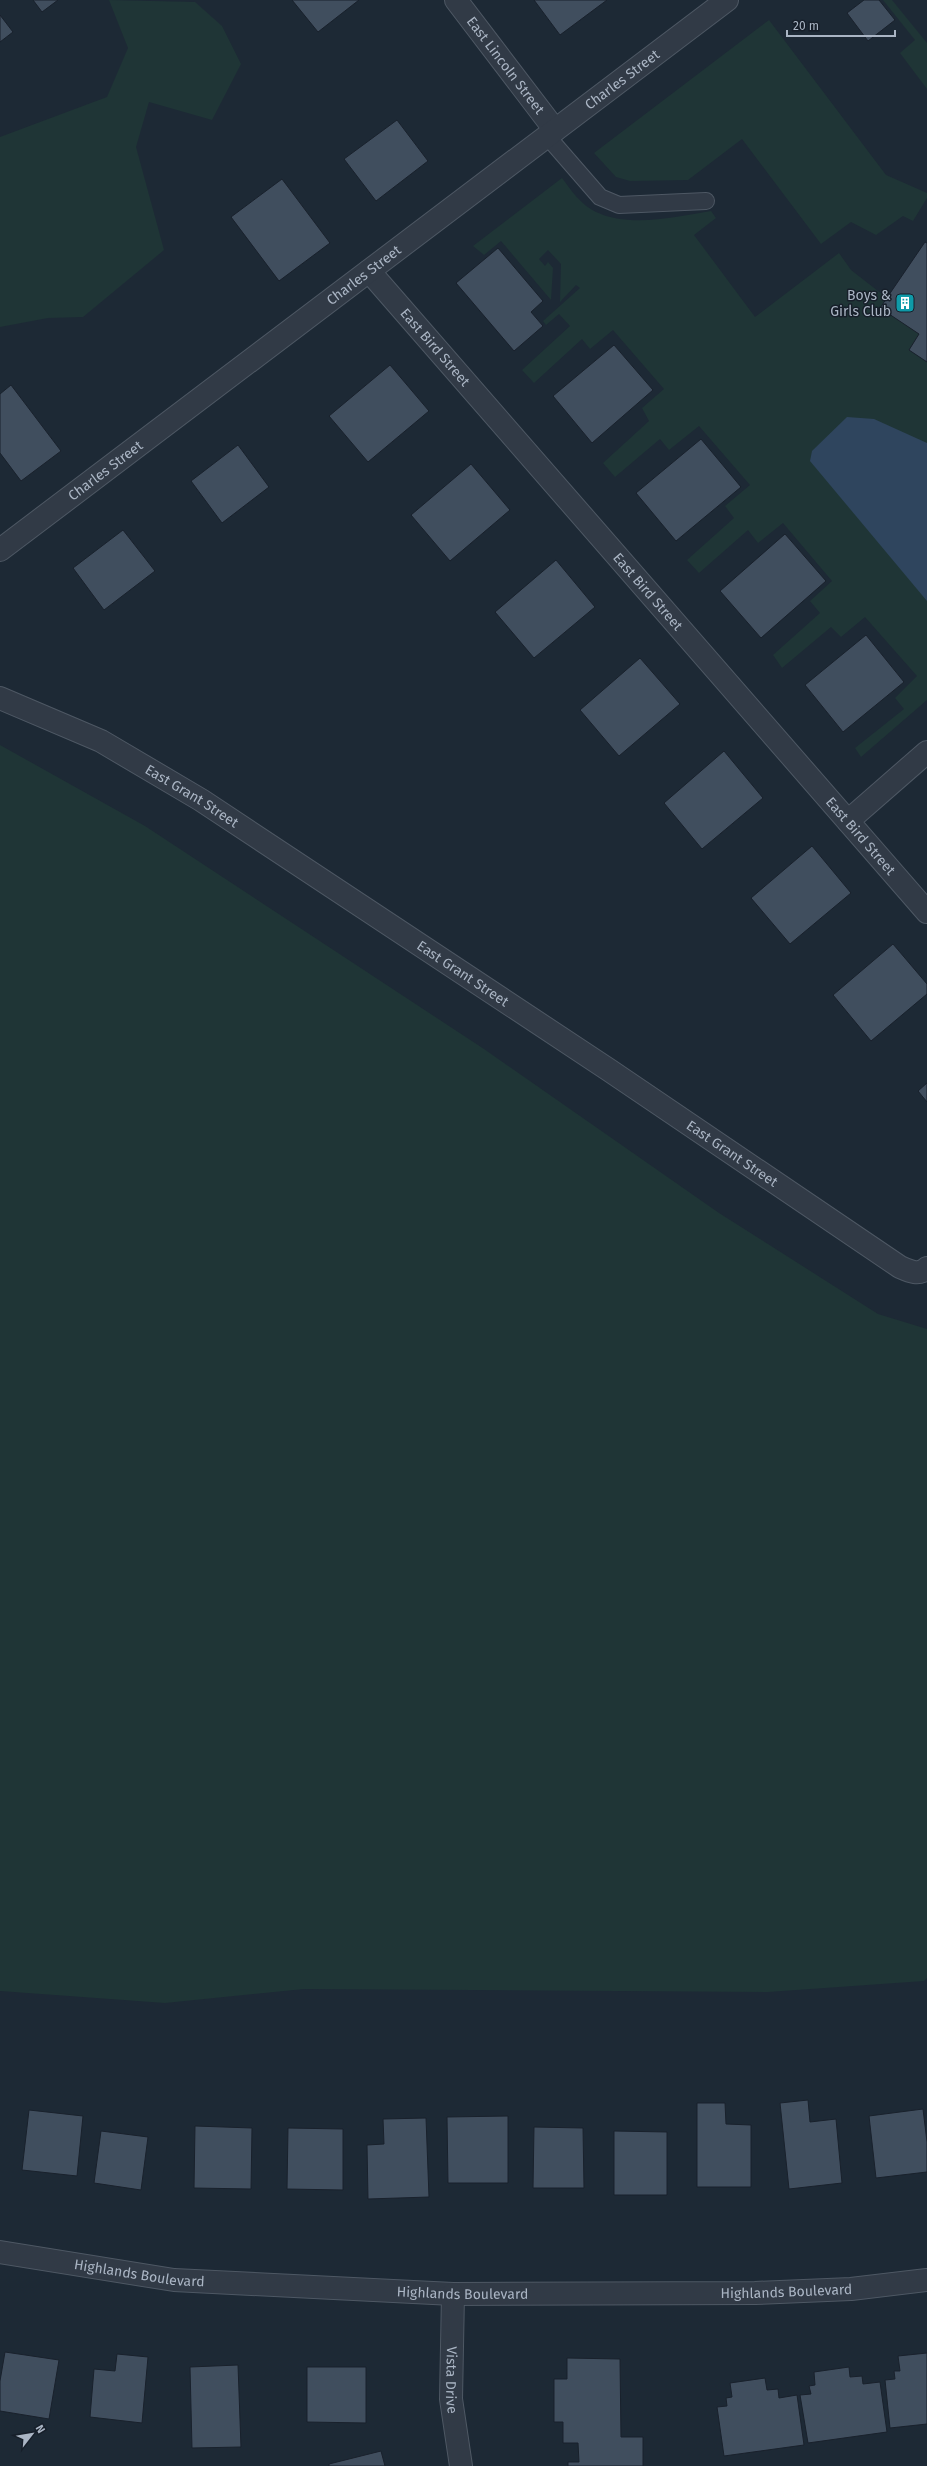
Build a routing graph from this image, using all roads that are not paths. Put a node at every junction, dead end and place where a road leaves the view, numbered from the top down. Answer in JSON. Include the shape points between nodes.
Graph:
{"nodes":[{"id":1,"x":456,"y":0,"type":"edge"},
{"id":2,"x":727,"y":0,"type":"edge"},
{"id":3,"x":551,"y":133,"type":"junction"},
{"id":4,"x":706,"y":201,"type":"dead end"},
{"id":5,"x":369,"y":271,"type":"junction"},
{"id":6,"x":0,"y":550,"type":"edge"},
{"id":7,"x":0,"y":698,"type":"edge"},
{"id":8,"x":927,"y":752,"type":"edge"},
{"id":9,"x":848,"y":821,"type":"junction"},
{"id":10,"x":927,"y":912,"type":"edge"},
{"id":11,"x":920,"y":1270,"type":"edge"},
{"id":12,"x":0,"y":2252,"type":"edge"},
{"id":13,"x":927,"y":2280,"type":"edge"},
{"id":14,"x":453,"y":2294,"type":"junction"},
{"id":15,"x":461,"y":2466,"type":"edge"}],
"edges":[{"from":1,"to":3,"type":"street","name":"East Lincoln Street"},
{"from":2,"to":3,"type":"street","name":"Charles Street"},
{"from":3,"to":4,"type":"lane","via":[[600,197],[610,202],[629,206]]},
{"from":3,"to":5,"type":"street","name":"Charles Street"},
{"from":5,"to":6,"type":"street","name":"Charles Street"},
{"from":5,"to":9,"type":"street","name":"East Bird Street"},
{"from":7,"to":11,"type":"street","name":"East Grant Street","via":[[101,741],[201,800],[615,1074],[900,1268]]},
{"from":8,"to":9,"type":"street"},
{"from":9,"to":10,"type":"street","name":"East Bird Street"},
{"from":12,"to":14,"type":"street","name":"Highlands Boulevard","via":[[174,2280]]},
{"from":13,"to":14,"type":"street","name":"Highlands Boulevard","via":[[851,2289],[762,2293]]},
{"from":14,"to":15,"type":"street","name":"Vista Drive","via":[[451,2399]]}]}
